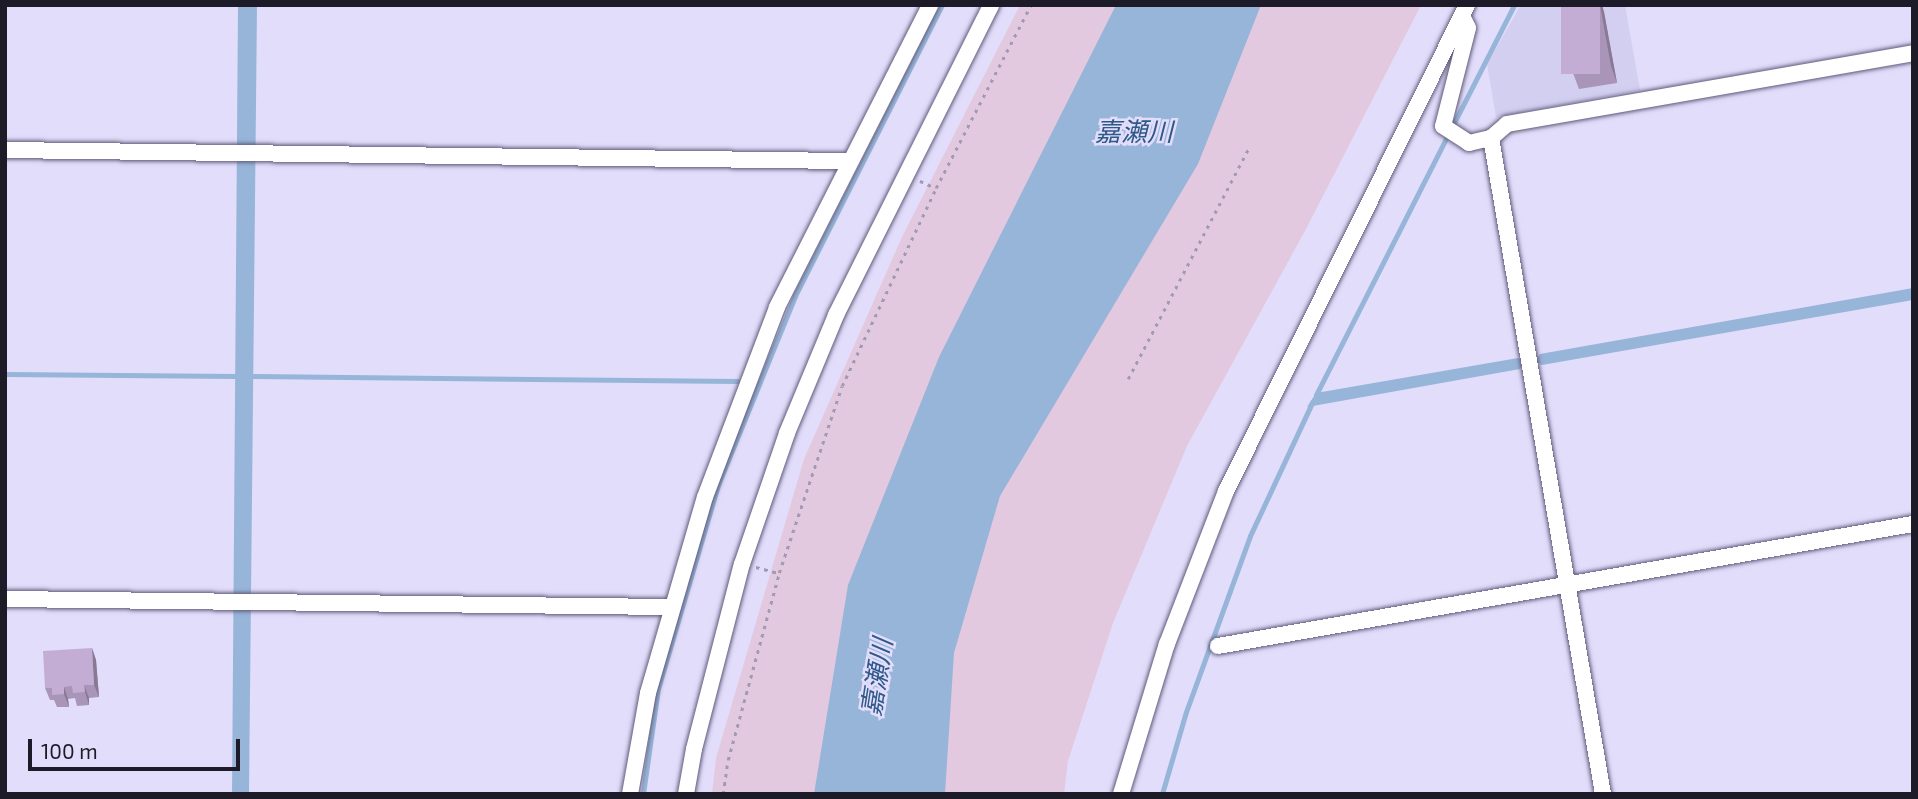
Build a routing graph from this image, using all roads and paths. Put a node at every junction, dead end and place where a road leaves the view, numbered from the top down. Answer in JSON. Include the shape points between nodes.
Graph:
{"nodes":[{"id":1,"x":930,"y":5,"type":"edge"},
{"id":2,"x":991,"y":5,"type":"edge"},
{"id":3,"x":1031,"y":5,"type":"edge"},
{"id":4,"x":1464,"y":11,"type":"edge"},
{"id":5,"x":1913,"y":53,"type":"edge"},
{"id":6,"x":1490,"y":138,"type":"junction"},
{"id":7,"x":1248,"y":149,"type":"dead end"},
{"id":8,"x":5,"y":150,"type":"edge"},
{"id":9,"x":849,"y":161,"type":"junction"},
{"id":10,"x":1128,"y":379,"type":"dead end"},
{"id":11,"x":1913,"y":524,"type":"edge"},
{"id":12,"x":742,"y":564,"type":"junction"},
{"id":13,"x":779,"y":573,"type":"junction"},
{"id":14,"x":1566,"y":585,"type":"junction"},
{"id":15,"x":5,"y":599,"type":"edge"},
{"id":16,"x":672,"y":607,"type":"junction"},
{"id":17,"x":1218,"y":646,"type":"dead end"},
{"id":18,"x":630,"y":794,"type":"edge"},
{"id":19,"x":686,"y":794,"type":"edge"},
{"id":20,"x":723,"y":794,"type":"edge"},
{"id":21,"x":1122,"y":794,"type":"edge"},
{"id":22,"x":1603,"y":794,"type":"edge"}],
"edges":[{"from":1,"to":9,"type":"street"},
{"from":2,"to":12,"type":"street","via":[[836,315],[787,433]]},
{"from":3,"to":13,"type":"path","via":[[936,188],[842,386]]},
{"from":4,"to":6,"type":"street","via":[[1468,28],[1443,126],[1469,143]]},
{"from":4,"to":21,"type":"street","via":[[1226,491],[1167,644]]},
{"from":5,"to":6,"type":"street","via":[[1507,124]]},
{"from":6,"to":14,"type":"street"},
{"from":7,"to":10,"type":"path"},
{"from":8,"to":9,"type":"street"},
{"from":9,"to":16,"type":"street","via":[[777,307],[705,497]]},
{"from":11,"to":14,"type":"street"},
{"from":12,"to":13,"type":"path"},
{"from":12,"to":19,"type":"street"},
{"from":13,"to":20,"type":"path","via":[[728,760]]},
{"from":14,"to":17,"type":"street"},
{"from":14,"to":22,"type":"street"},
{"from":15,"to":16,"type":"street"},
{"from":16,"to":18,"type":"street","via":[[648,693]]}]}
